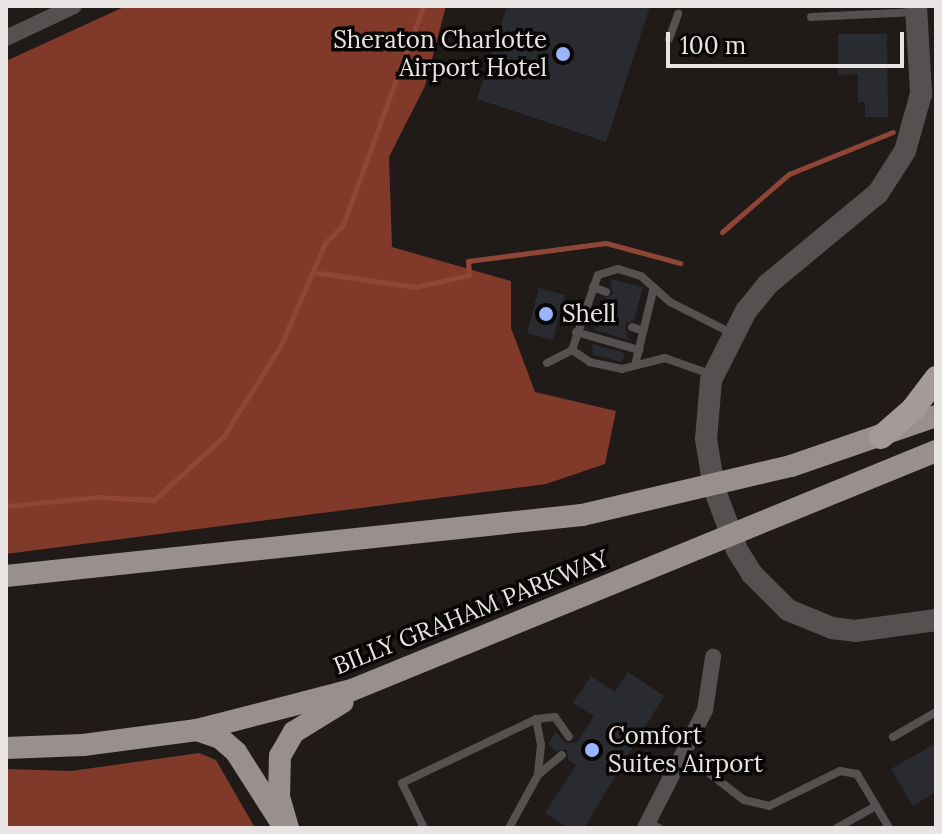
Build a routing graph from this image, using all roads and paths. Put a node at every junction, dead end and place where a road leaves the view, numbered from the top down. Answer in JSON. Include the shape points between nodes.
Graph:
{"nodes":[{"id":1,"x":74,"y":6,"type":"edge"},
{"id":2,"x":916,"y":9,"type":"edge"},
{"id":3,"x":678,"y":14,"type":"dead end"},
{"id":4,"x":811,"y":17,"type":"dead end"},
{"id":5,"x":6,"y":38,"type":"edge"},
{"id":6,"x":669,"y":39,"type":"dead end"},
{"id":7,"x":593,"y":287,"type":"junction"},
{"id":8,"x":654,"y":287,"type":"junction"},
{"id":9,"x":606,"y":292,"type":"dead end"},
{"id":10,"x":639,"y":302,"type":"dead end"},
{"id":11,"x":649,"y":306,"type":"junction"},
{"id":12,"x":582,"y":311,"type":"junction"},
{"id":13,"x":599,"y":317,"type":"dead end"},
{"id":14,"x":632,"y":327,"type":"dead end"},
{"id":15,"x":643,"y":331,"type":"junction"},
{"id":16,"x":576,"y":332,"type":"junction"},
{"id":17,"x":731,"y":333,"type":"junction"},
{"id":18,"x":572,"y":350,"type":"junction"},
{"id":19,"x":639,"y":350,"type":"junction"},
{"id":20,"x":547,"y":363,"type":"dead end"},
{"id":21,"x":635,"y":365,"type":"junction"},
{"id":22,"x":713,"y":375,"type":"junction"},
{"id":23,"x":936,"y":378,"type":"edge"},
{"id":24,"x":936,"y":416,"type":"edge"},
{"id":25,"x":881,"y":437,"type":"junction"},
{"id":26,"x":936,"y":451,"type":"edge"},
{"id":27,"x":714,"y":488,"type":"junction"},
{"id":28,"x":732,"y":537,"type":"junction"},
{"id":29,"x":6,"y":576,"type":"edge"},
{"id":30,"x":936,"y":620,"type":"edge"},
{"id":31,"x":713,"y":657,"type":"dead end"},
{"id":32,"x":395,"y":674,"type":"junction"},
{"id":33,"x":936,"y":712,"type":"edge"},
{"id":34,"x":536,"y":719,"type":"junction"},
{"id":35,"x":197,"y":730,"type":"junction"},
{"id":36,"x":569,"y":737,"type":"dead end"},
{"id":37,"x":893,"y":737,"type":"dead end"},
{"id":38,"x":6,"y":748,"type":"edge"},
{"id":39,"x":683,"y":753,"type":"junction"},
{"id":40,"x":562,"y":755,"type":"dead end"},
{"id":41,"x":538,"y":775,"type":"junction"},
{"id":42,"x":876,"y":806,"type":"junction"},
{"id":43,"x":651,"y":826,"type":"edge"},
{"id":44,"x":286,"y":828,"type":"edge"},
{"id":45,"x":424,"y":828,"type":"edge"},
{"id":46,"x":509,"y":828,"type":"edge"},
{"id":47,"x":837,"y":828,"type":"edge"},
{"id":48,"x":889,"y":828,"type":"edge"}],
"edges":[{"from":1,"to":5,"type":"street"},
{"from":2,"to":4,"type":"lane"},
{"from":2,"to":17,"type":"street","via":[[921,94],[895,170],[858,213],[768,284]]},
{"from":3,"to":6,"type":"lane"},
{"from":7,"to":8,"type":"lane","via":[[598,275],[618,269]]},
{"from":7,"to":9,"type":"lane"},
{"from":7,"to":12,"type":"lane"},
{"from":8,"to":11,"type":"lane"},
{"from":8,"to":17,"type":"lane","via":[[670,302]]},
{"from":10,"to":11,"type":"lane"},
{"from":11,"to":15,"type":"lane"},
{"from":12,"to":13,"type":"lane"},
{"from":12,"to":16,"type":"lane"},
{"from":14,"to":15,"type":"lane"},
{"from":15,"to":19,"type":"lane"},
{"from":16,"to":18,"type":"lane"},
{"from":16,"to":19,"type":"lane"},
{"from":17,"to":22,"type":"street"},
{"from":18,"to":20,"type":"lane"},
{"from":18,"to":21,"type":"lane","via":[[590,362],[622,369]]},
{"from":19,"to":21,"type":"lane"},
{"from":21,"to":22,"type":"lane","via":[[665,358]]},
{"from":22,"to":27,"type":"street","via":[[706,422]]},
{"from":23,"to":25,"type":"highway","via":[[913,409]]},
{"from":24,"to":25,"type":"highway","name":"BILLY GRAHAM PARKWAY"},
{"from":25,"to":27,"type":"highway","name":"BILLY GRAHAM PARKWAY"},
{"from":26,"to":28,"type":"highway","name":"BILLY GRAHAM PARKWAY"},
{"from":27,"to":28,"type":"street"},
{"from":27,"to":29,"type":"highway","name":"BILLY GRAHAM PARKWAY","via":[[540,522]]},
{"from":28,"to":30,"type":"street","via":[[771,595],[809,621],[855,631]]},
{"from":28,"to":32,"type":"highway","name":"BILLY GRAHAM PARKWAY"},
{"from":31,"to":39,"type":"street","via":[[705,710]]},
{"from":32,"to":35,"type":"highway","name":"BILLY GRAHAM PARKWAY","via":[[280,711]]},
{"from":32,"to":44,"type":"highway","via":[[294,732],[280,756],[279,796]]},
{"from":33,"to":37,"type":"lane"},
{"from":34,"to":36,"type":"lane","via":[[555,717]]},
{"from":34,"to":41,"type":"lane","via":[[541,745]]},
{"from":34,"to":45,"type":"lane","via":[[402,783]]},
{"from":35,"to":38,"type":"highway","name":"BILLY GRAHAM PARKWAY","via":[[83,745]]},
{"from":35,"to":44,"type":"highway","via":[[220,738],[236,752]]},
{"from":39,"to":42,"type":"lane","via":[[744,800],[769,806],[840,771],[857,774]]},
{"from":39,"to":43,"type":"street"},
{"from":40,"to":41,"type":"lane"},
{"from":41,"to":46,"type":"lane"},
{"from":42,"to":47,"type":"lane"},
{"from":42,"to":48,"type":"lane"}]}
